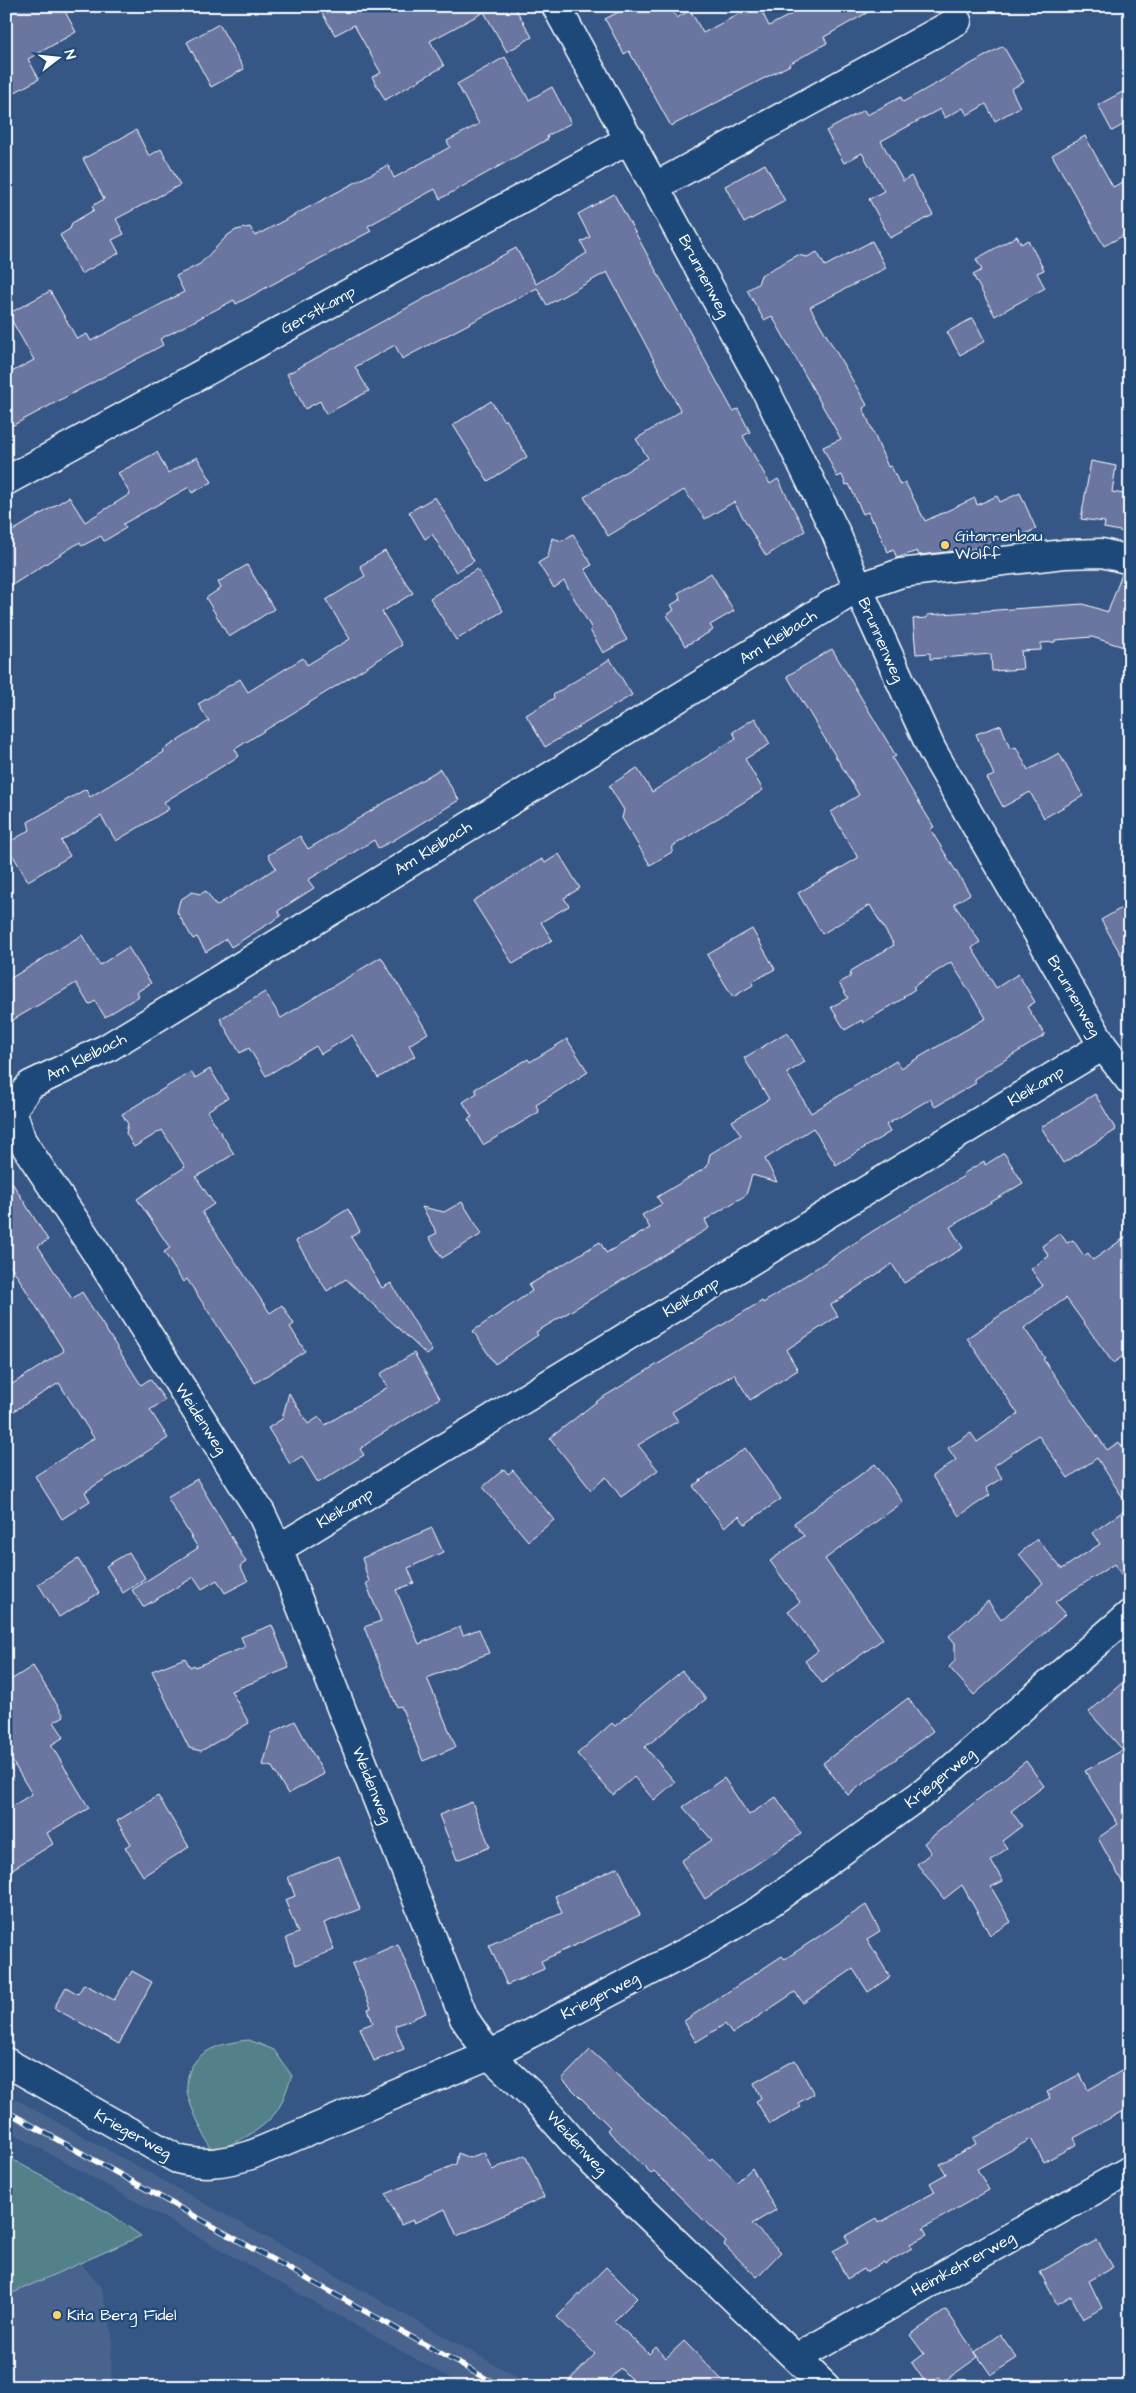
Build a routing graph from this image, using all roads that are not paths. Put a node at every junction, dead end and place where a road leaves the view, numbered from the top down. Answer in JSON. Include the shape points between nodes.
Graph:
{"nodes":[{"id":1,"x":556,"y":6,"type":"edge"},
{"id":2,"x":957,"y":21,"type":"dead end"},
{"id":3,"x":630,"y":139,"type":"junction"},
{"id":4,"x":656,"y":186,"type":"junction"},
{"id":5,"x":6,"y":481,"type":"edge"},
{"id":6,"x":1130,"y":560,"type":"edge"},
{"id":7,"x":858,"y":588,"type":"junction"},
{"id":8,"x":1103,"y":1046,"type":"junction"},
{"id":9,"x":1130,"y":1081,"type":"edge"},
{"id":10,"x":12,"y":1110,"type":"joint"},
{"id":11,"x":278,"y":1549,"type":"junction"},
{"id":12,"x":1130,"y":1614,"type":"edge"},
{"id":13,"x":488,"y":2055,"type":"junction"},
{"id":14,"x":6,"y":2062,"type":"edge"},
{"id":15,"x":1130,"y":2170,"type":"edge"},
{"id":16,"x":796,"y":2358,"type":"junction"},
{"id":17,"x":826,"y":2387,"type":"edge"}],
"edges":[{"from":1,"to":3,"type":"street","name":"Brunnenweg"},
{"from":2,"to":4,"type":"street"},
{"from":3,"to":4,"type":"street","name":"Brunnenweg"},
{"from":3,"to":5,"type":"street","name":"Gerstkamp"},
{"from":4,"to":7,"type":"street","name":"Brunnenweg","via":[[769,398],[836,532]]},
{"from":6,"to":7,"type":"street","name":"Am Kleibach","via":[[1102,553],[1064,554],[901,573]]},
{"from":7,"to":8,"type":"street","name":"Brunnenweg","via":[[932,750]]},
{"from":7,"to":10,"type":"street","name":"Am Kleibach","via":[[107,1048],[30,1085]]},
{"from":8,"to":9,"type":"street","name":"Brunnenweg"},
{"from":8,"to":11,"type":"street","name":"Kleikamp"},
{"from":10,"to":11,"type":"street","name":"Weidenweg","via":[[22,1141],[261,1513]]},
{"from":11,"to":13,"type":"street","name":"Weidenweg","via":[[464,2018]]},
{"from":12,"to":13,"type":"street","name":"Kriegerweg","via":[[927,1790],[763,1908],[702,1944]]},
{"from":13,"to":14,"type":"street","name":"Kriegerweg","via":[[251,2156],[221,2164],[177,2159]]},
{"from":13,"to":16,"type":"street","name":"Weidenweg","via":[[532,2095],[583,2153]]},
{"from":15,"to":16,"type":"street","name":"Heimkehrerweg"},
{"from":16,"to":17,"type":"street","name":"Weidenweg"}]}
